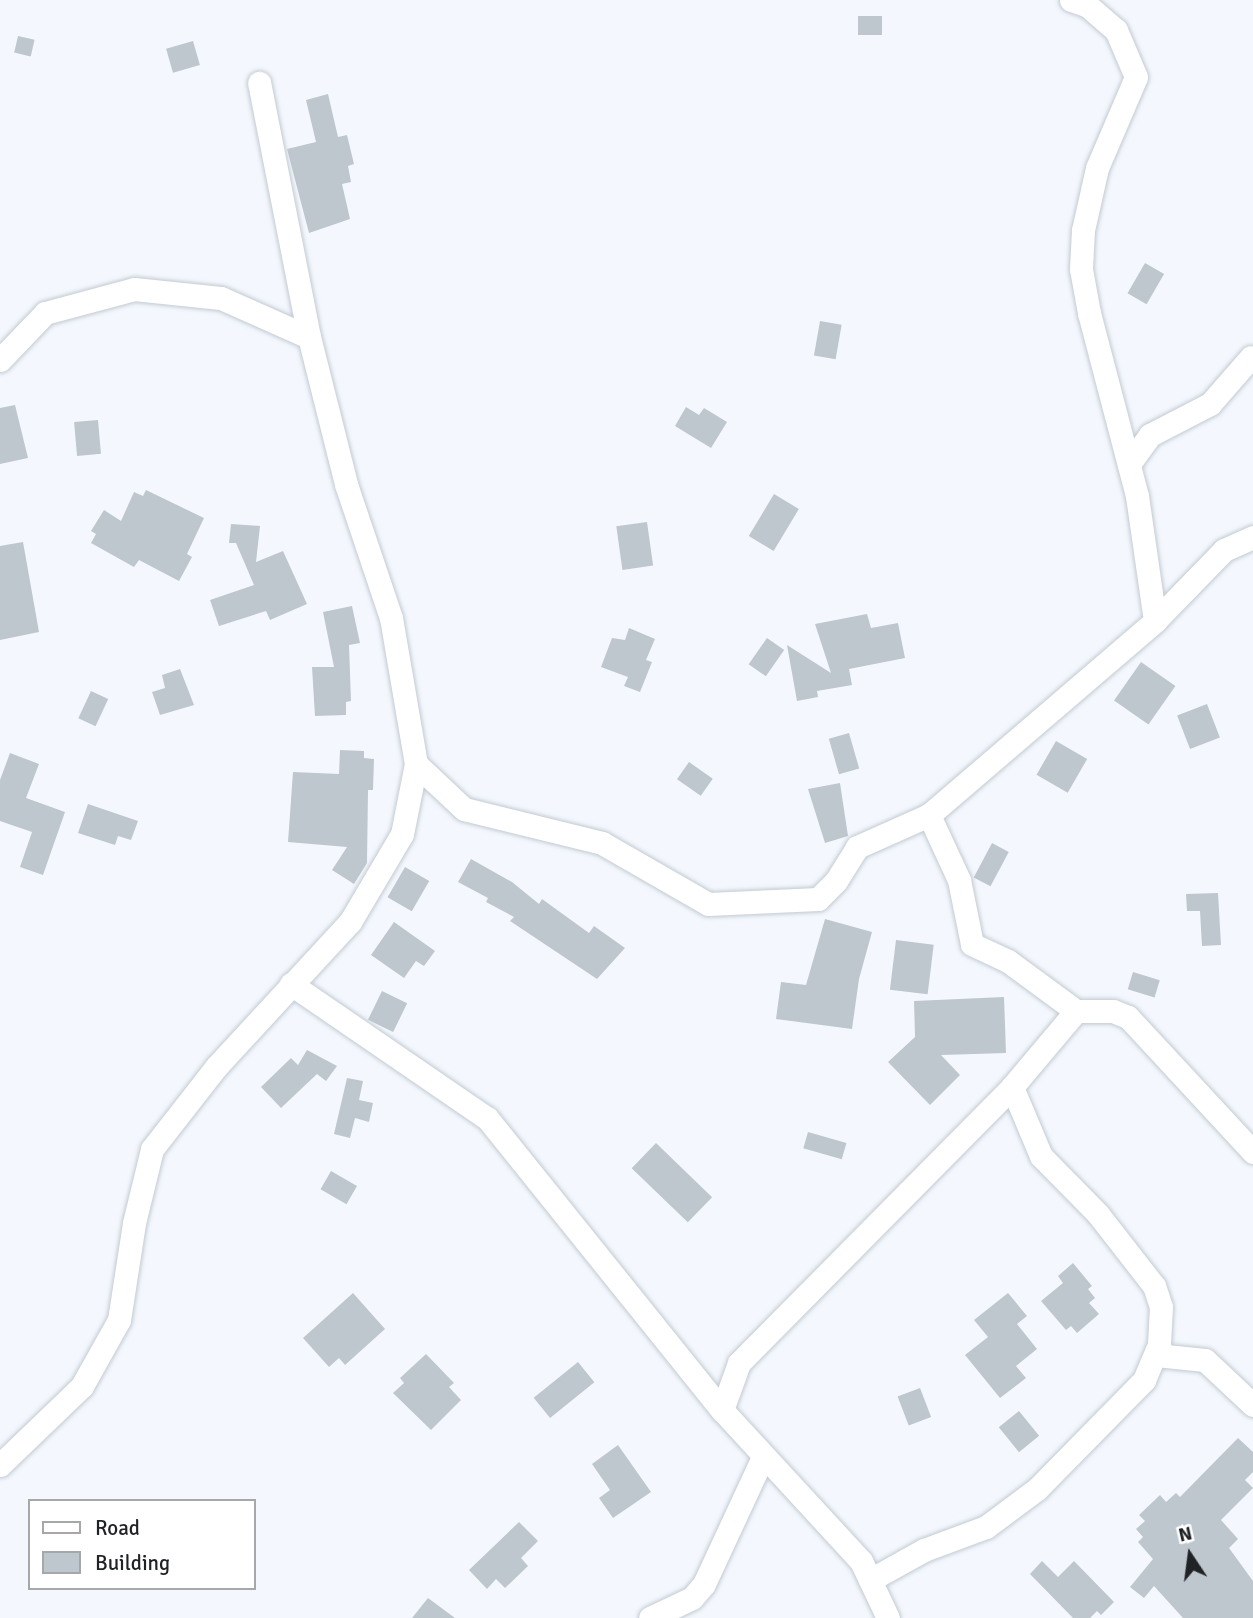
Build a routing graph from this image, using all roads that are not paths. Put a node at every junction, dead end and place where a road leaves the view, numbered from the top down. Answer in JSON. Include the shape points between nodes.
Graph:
{"nodes":[{"id":1,"x":1071,"y":0,"type":"edge"},
{"id":2,"x":259,"y":83,"type":"dead end"},
{"id":3,"x":309,"y":337,"type":"junction"},
{"id":4,"x":1251,"y":357,"type":"edge"},
{"id":5,"x":0,"y":360,"type":"edge"},
{"id":6,"x":1129,"y":464,"type":"junction"},
{"id":7,"x":1253,"y":537,"type":"edge"},
{"id":8,"x":1156,"y":621,"type":"junction"},
{"id":9,"x":416,"y":764,"type":"junction"},
{"id":10,"x":929,"y":815,"type":"junction"},
{"id":11,"x":291,"y":984,"type":"junction"},
{"id":12,"x":1076,"y":1011,"type":"junction"},
{"id":13,"x":1012,"y":1087,"type":"junction"},
{"id":14,"x":1253,"y":1152,"type":"edge"},
{"id":15,"x":1156,"y":1355,"type":"junction"},
{"id":16,"x":1253,"y":1405,"type":"edge"},
{"id":17,"x":722,"y":1410,"type":"junction"},
{"id":18,"x":763,"y":1457,"type":"junction"},
{"id":19,"x":0,"y":1465,"type":"edge"},
{"id":20,"x":870,"y":1580,"type":"junction"},
{"id":21,"x":650,"y":1618,"type":"edge"},
{"id":22,"x":888,"y":1618,"type":"edge"}],
"edges":[{"from":1,"to":6,"type":"street","via":[[1087,6],[1116,30],[1136,77],[1097,168],[1083,229],[1082,269],[1089,313]]},
{"from":2,"to":3,"type":"street"},
{"from":3,"to":5,"type":"street","via":[[221,298],[134,289],[45,313]]},
{"from":3,"to":9,"type":"street","via":[[346,484],[391,618]]},
{"from":4,"to":6,"type":"street","via":[[1210,404],[1150,435]]},
{"from":6,"to":8,"type":"street"},
{"from":7,"to":8,"type":"street","via":[[1224,550]]},
{"from":8,"to":10,"type":"street"},
{"from":9,"to":10,"type":"street","via":[[464,809],[603,843],[708,904],[818,899],[836,881],[857,847]]},
{"from":9,"to":11,"type":"street","via":[[402,834],[379,878],[329,949]]},
{"from":10,"to":12,"type":"street","via":[[959,880],[972,944],[1008,961]]},
{"from":11,"to":17,"type":"street","via":[[487,1118]]},
{"from":11,"to":19,"type":"street","via":[[216,1067],[152,1149],[134,1223],[119,1320],[82,1386]]},
{"from":12,"to":13,"type":"street"},
{"from":12,"to":14,"type":"street","via":[[1128,1017]]},
{"from":13,"to":15,"type":"street","via":[[1041,1156],[1098,1214],[1154,1286],[1161,1307]]},
{"from":13,"to":17,"type":"street","via":[[739,1363]]},
{"from":15,"to":16,"type":"street","via":[[1205,1360]]},
{"from":15,"to":20,"type":"street","via":[[1144,1380],[1037,1489],[986,1527],[924,1550]]},
{"from":17,"to":18,"type":"street"},
{"from":18,"to":20,"type":"street","via":[[861,1561]]},
{"from":18,"to":21,"type":"street","via":[[704,1584],[692,1598]]},
{"from":20,"to":22,"type":"street"}]}
